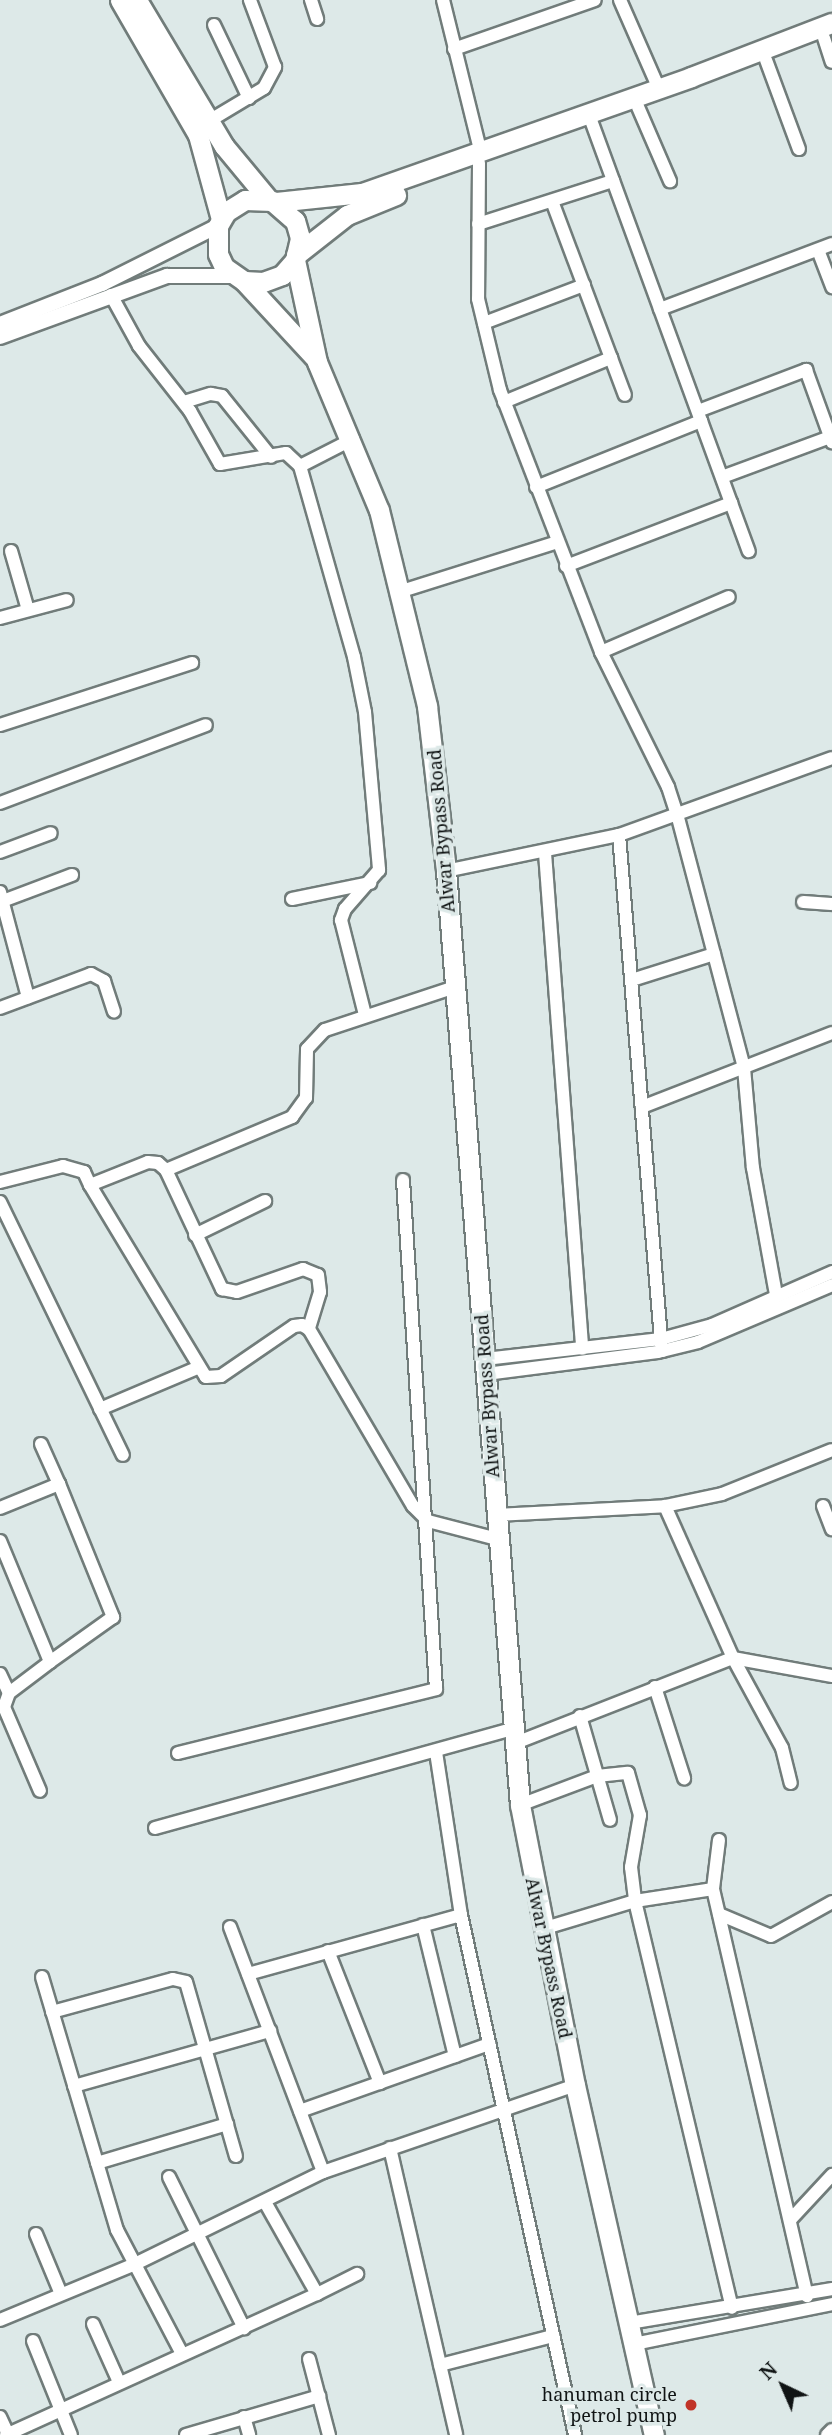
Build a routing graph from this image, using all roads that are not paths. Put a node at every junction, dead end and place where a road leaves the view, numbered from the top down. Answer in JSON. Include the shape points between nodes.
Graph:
{"nodes":[{"id":1,"x":120,"y":0,"type":"edge"},
{"id":2,"x":137,"y":0,"type":"edge"},
{"id":3,"x":250,"y":0,"type":"edge"},
{"id":4,"x":311,"y":0,"type":"edge"},
{"id":5,"x":443,"y":0,"type":"edge"},
{"id":6,"x":595,"y":0,"type":"edge"},
{"id":7,"x":620,"y":0,"type":"edge"},
{"id":8,"x":317,"y":19,"type":"dead end"},
{"id":9,"x":214,"y":25,"type":"dead end"},
{"id":10,"x":829,"y":32,"type":"edge"},
{"id":11,"x":454,"y":49,"type":"junction"},
{"id":12,"x":766,"y":60,"type":"junction"},
{"id":13,"x":832,"y":62,"type":"edge"},
{"id":14,"x":659,"y":89,"type":"junction"},
{"id":15,"x":249,"y":98,"type":"junction"},
{"id":16,"x":638,"y":107,"type":"junction"},
{"id":17,"x":592,"y":123,"type":"junction"},
{"id":18,"x":204,"y":128,"type":"junction"},
{"id":19,"x":799,"y":149,"type":"dead end"},
{"id":20,"x":479,"y":157,"type":"junction"},
{"id":21,"x":613,"y":181,"type":"junction"},
{"id":22,"x":670,"y":181,"type":"dead end"},
{"id":23,"x":272,"y":201,"type":"junction"},
{"id":24,"x":552,"y":201,"type":"junction"},
{"id":25,"x":220,"y":222,"type":"junction"},
{"id":26,"x":478,"y":225,"type":"junction"},
{"id":27,"x":832,"y":244,"type":"edge"},
{"id":28,"x":818,"y":250,"type":"junction"},
{"id":29,"x":295,"y":258,"type":"junction"},
{"id":30,"x":240,"y":278,"type":"junction"},
{"id":31,"x":584,"y":285,"type":"junction"},
{"id":32,"x":832,"y":287,"type":"edge"},
{"id":33,"x":111,"y":295,"type":"junction"},
{"id":34,"x":660,"y":309,"type":"junction"},
{"id":35,"x":484,"y":323,"type":"junction"},
{"id":36,"x":0,"y":324,"type":"edge"},
{"id":37,"x":0,"y":337,"type":"edge"},
{"id":38,"x":611,"y":358,"type":"junction"},
{"id":39,"x":317,"y":362,"type":"junction"},
{"id":40,"x":625,"y":395,"type":"dead end"},
{"id":41,"x":184,"y":402,"type":"junction"},
{"id":42,"x":504,"y":402,"type":"junction"},
{"id":43,"x":699,"y":416,"type":"junction"},
{"id":44,"x":353,"y":439,"type":"junction"},
{"id":45,"x":831,"y":440,"type":"edge"},
{"id":46,"x":271,"y":457,"type":"junction"},
{"id":47,"x":300,"y":466,"type":"junction"},
{"id":48,"x":722,"y":477,"type":"junction"},
{"id":49,"x":536,"y":487,"type":"junction"},
{"id":50,"x":731,"y":503,"type":"junction"},
{"id":51,"x":557,"y":542,"type":"junction"},
{"id":52,"x":11,"y":551,"type":"dead end"},
{"id":53,"x":749,"y":551,"type":"dead end"},
{"id":54,"x":566,"y":566,"type":"junction"},
{"id":55,"x":402,"y":591,"type":"junction"},
{"id":56,"x":729,"y":597,"type":"dead end"},
{"id":57,"x":67,"y":600,"type":"dead end"},
{"id":58,"x":28,"y":610,"type":"junction"},
{"id":59,"x":0,"y":618,"type":"edge"},
{"id":60,"x":601,"y":652,"type":"junction"},
{"id":61,"x":192,"y":663,"type":"dead end"},
{"id":62,"x":0,"y":725,"type":"edge"},
{"id":63,"x":206,"y":725,"type":"dead end"},
{"id":64,"x":832,"y":759,"type":"edge"},
{"id":65,"x":0,"y":803,"type":"edge"},
{"id":66,"x":677,"y":814,"type":"junction"},
{"id":67,"x":51,"y":833,"type":"dead end"},
{"id":68,"x":619,"y":835,"type":"junction"},
{"id":69,"x":0,"y":852,"type":"edge"},
{"id":70,"x":545,"y":853,"type":"junction"},
{"id":71,"x":446,"y":871,"type":"junction"},
{"id":72,"x":72,"y":874,"type":"dead end"},
{"id":73,"x":370,"y":883,"type":"junction"},
{"id":74,"x":1,"y":898,"type":"edge"},
{"id":75,"x":292,"y":899,"type":"dead end"},
{"id":76,"x":803,"y":902,"type":"dead end"},
{"id":77,"x":832,"y":904,"type":"edge"},
{"id":78,"x":714,"y":954,"type":"junction"},
{"id":79,"x":632,"y":980,"type":"junction"},
{"id":80,"x":455,"y":987,"type":"junction"},
{"id":81,"x":28,"y":997,"type":"junction"},
{"id":82,"x":0,"y":1008,"type":"edge"},
{"id":83,"x":114,"y":1011,"type":"dead end"},
{"id":84,"x":366,"y":1014,"type":"junction"},
{"id":85,"x":832,"y":1033,"type":"edge"},
{"id":86,"x":744,"y":1068,"type":"junction"},
{"id":87,"x":642,"y":1107,"type":"junction"},
{"id":88,"x":166,"y":1170,"type":"junction"},
{"id":89,"x":403,"y":1180,"type":"dead end"},
{"id":90,"x":0,"y":1182,"type":"edge"},
{"id":91,"x":90,"y":1185,"type":"junction"},
{"id":92,"x":265,"y":1201,"type":"dead end"},
{"id":93,"x":0,"y":1202,"type":"edge"},
{"id":94,"x":195,"y":1235,"type":"junction"},
{"id":95,"x":832,"y":1272,"type":"edge"},
{"id":96,"x":832,"y":1285,"type":"edge"},
{"id":97,"x":776,"y":1295,"type":"junction"},
{"id":98,"x":309,"y":1329,"type":"junction"},
{"id":99,"x":662,"y":1345,"type":"junction"},
{"id":100,"x":582,"y":1349,"type":"junction"},
{"id":101,"x":485,"y":1366,"type":"junction"},
{"id":102,"x":197,"y":1368,"type":"junction"},
{"id":103,"x":100,"y":1409,"type":"junction"},
{"id":104,"x":41,"y":1444,"type":"dead end"},
{"id":105,"x":832,"y":1450,"type":"edge"},
{"id":106,"x":123,"y":1455,"type":"dead end"},
{"id":107,"x":59,"y":1484,"type":"junction"},
{"id":108,"x":665,"y":1506,"type":"junction"},
{"id":109,"x":823,"y":1506,"type":"dead end"},
{"id":110,"x":0,"y":1508,"type":"edge"},
{"id":111,"x":496,"y":1515,"type":"junction"},
{"id":112,"x":428,"y":1521,"type":"junction"},
{"id":113,"x":832,"y":1529,"type":"edge"},
{"id":114,"x":497,"y":1539,"type":"junction"},
{"id":115,"x":0,"y":1541,"type":"edge"},
{"id":116,"x":733,"y":1658,"type":"junction"},
{"id":117,"x":50,"y":1662,"type":"junction"},
{"id":118,"x":0,"y":1674,"type":"edge"},
{"id":119,"x":832,"y":1676,"type":"edge"},
{"id":120,"x":655,"y":1687,"type":"junction"},
{"id":121,"x":9,"y":1693,"type":"junction"},
{"id":122,"x":580,"y":1716,"type":"junction"},
{"id":123,"x":512,"y":1736,"type":"junction"},
{"id":124,"x":436,"y":1752,"type":"junction"},
{"id":125,"x":178,"y":1753,"type":"dead end"},
{"id":126,"x":597,"y":1776,"type":"junction"},
{"id":127,"x":684,"y":1778,"type":"dead end"},
{"id":128,"x":791,"y":1783,"type":"dead end"},
{"id":129,"x":40,"y":1791,"type":"dead end"},
{"id":130,"x":520,"y":1805,"type":"junction"},
{"id":131,"x":610,"y":1820,"type":"dead end"},
{"id":132,"x":155,"y":1828,"type":"dead end"},
{"id":133,"x":719,"y":1840,"type":"dead end"},
{"id":134,"x":713,"y":1889,"type":"junction"},
{"id":135,"x":635,"y":1901,"type":"junction"},
{"id":136,"x":832,"y":1902,"type":"edge"},
{"id":137,"x":719,"y":1914,"type":"junction"},
{"id":138,"x":461,"y":1915,"type":"junction"},
{"id":139,"x":422,"y":1925,"type":"junction"},
{"id":140,"x":230,"y":1927,"type":"dead end"},
{"id":141,"x":542,"y":1929,"type":"junction"},
{"id":142,"x":328,"y":1951,"type":"junction"},
{"id":143,"x":248,"y":1974,"type":"junction"},
{"id":144,"x":42,"y":1977,"type":"dead end"},
{"id":145,"x":52,"y":2012,"type":"junction"},
{"id":146,"x":270,"y":2031,"type":"junction"},
{"id":147,"x":489,"y":2044,"type":"junction"},
{"id":148,"x":206,"y":2049,"type":"junction"},
{"id":149,"x":455,"y":2056,"type":"junction"},
{"id":150,"x":380,"y":2083,"type":"junction"},
{"id":151,"x":575,"y":2085,"type":"junction"},
{"id":152,"x":74,"y":2086,"type":"junction"},
{"id":153,"x":502,"y":2107,"type":"junction"},
{"id":154,"x":300,"y":2111,"type":"junction"},
{"id":155,"x":227,"y":2124,"type":"junction"},
{"id":156,"x":390,"y":2148,"type":"junction"},
{"id":157,"x":236,"y":2156,"type":"dead end"},
{"id":158,"x":97,"y":2163,"type":"junction"},
{"id":159,"x":323,"y":2172,"type":"junction"},
{"id":160,"x":832,"y":2175,"type":"edge"},
{"id":161,"x":169,"y":2177,"type":"dead end"},
{"id":162,"x":265,"y":2202,"type":"junction"},
{"id":163,"x":792,"y":2218,"type":"junction"},
{"id":164,"x":36,"y":2234,"type":"dead end"},
{"id":165,"x":198,"y":2235,"type":"junction"},
{"id":166,"x":135,"y":2264,"type":"junction"},
{"id":167,"x":357,"y":2274,"type":"dead end"},
{"id":168,"x":832,"y":2289,"type":"edge"},
{"id":169,"x":61,"y":2294,"type":"junction"},
{"id":170,"x":317,"y":2294,"type":"junction"},
{"id":171,"x":807,"y":2296,"type":"junction"},
{"id":172,"x":832,"y":2304,"type":"edge"},
{"id":173,"x":732,"y":2308,"type":"junction"},
{"id":174,"x":0,"y":2320,"type":"edge"},
{"id":175,"x":629,"y":2323,"type":"junction"},
{"id":176,"x":93,"y":2324,"type":"dead end"},
{"id":177,"x":244,"y":2328,"type":"junction"},
{"id":178,"x":553,"y":2336,"type":"junction"},
{"id":179,"x":33,"y":2341,"type":"dead end"},
{"id":180,"x":634,"y":2344,"type":"junction"},
{"id":181,"x":181,"y":2354,"type":"junction"},
{"id":182,"x":309,"y":2359,"type":"dead end"},
{"id":183,"x":440,"y":2365,"type":"junction"},
{"id":184,"x":119,"y":2382,"type":"junction"},
{"id":185,"x":319,"y":2396,"type":"junction"},
{"id":186,"x":62,"y":2408,"type":"junction"},
{"id":187,"x":0,"y":2417,"type":"edge"},
{"id":188,"x":244,"y":2417,"type":"junction"},
{"id":189,"x":832,"y":2430,"type":"edge"},
{"id":190,"x":7,"y":2435,"type":"edge"},
{"id":191,"x":71,"y":2435,"type":"edge"},
{"id":192,"x":186,"y":2435,"type":"edge"},
{"id":193,"x":249,"y":2435,"type":"edge"},
{"id":194,"x":329,"y":2435,"type":"edge"},
{"id":195,"x":456,"y":2435,"type":"edge"},
{"id":196,"x":575,"y":2435,"type":"edge"},
{"id":197,"x":654,"y":2435,"type":"edge"},
{"id":198,"x":827,"y":2435,"type":"edge"}],
"edges":[{"from":1,"to":18,"type":"main road"},
{"from":2,"to":18,"type":"main road"},
{"from":3,"to":15,"type":"street","via":[[275,67],[264,89]]},
{"from":4,"to":8,"type":"street"},
{"from":5,"to":11,"type":"street"},
{"from":6,"to":11,"type":"street"},
{"from":7,"to":14,"type":"street"},
{"from":9,"to":15,"type":"street"},
{"from":10,"to":12,"type":"main road"},
{"from":10,"to":13,"type":"street"},
{"from":10,"to":14,"type":"main road"},
{"from":11,"to":20,"type":"street"},
{"from":12,"to":16,"type":"main road"},
{"from":12,"to":19,"type":"street"},
{"from":14,"to":20,"type":"main road"},
{"from":15,"to":18,"type":"street"},
{"from":16,"to":17,"type":"main road"},
{"from":16,"to":22,"type":"street"},
{"from":17,"to":20,"type":"main road"},
{"from":17,"to":21,"type":"street"},
{"from":18,"to":23,"type":"main road"},
{"from":18,"to":25,"type":"main road"},
{"from":20,"to":23,"type":"main road","via":[[342,198]]},
{"from":20,"to":26,"type":"street"},
{"from":20,"to":29,"type":"main road","via":[[347,215]]},
{"from":21,"to":24,"type":"street"},
{"from":21,"to":34,"type":"street"},
{"from":23,"to":25,"type":"main road","via":[[238,203]]},
{"from":23,"to":29,"type":"main road","via":[[295,221],[300,238]]},
{"from":24,"to":26,"type":"street"},
{"from":24,"to":31,"type":"street"},
{"from":25,"to":30,"type":"main road","via":[[218,254]]},
{"from":25,"to":36,"type":"street","via":[[102,284]]},
{"from":26,"to":35,"type":"street","via":[[478,299]]},
{"from":27,"to":28,"type":"street"},
{"from":28,"to":32,"type":"street"},
{"from":28,"to":34,"type":"street"},
{"from":29,"to":30,"type":"main road","via":[[282,275],[263,282]]},
{"from":29,"to":39,"type":"main road"},
{"from":30,"to":33,"type":"street","via":[[167,276]]},
{"from":30,"to":39,"type":"main road"},
{"from":31,"to":35,"type":"street"},
{"from":31,"to":38,"type":"street"},
{"from":33,"to":37,"type":"street"},
{"from":33,"to":41,"type":"street","via":[[139,346]]},
{"from":34,"to":43,"type":"street"},
{"from":35,"to":42,"type":"street"},
{"from":38,"to":40,"type":"street"},
{"from":38,"to":42,"type":"street"},
{"from":39,"to":44,"type":"main road","name":"Alwar Bypass Road"},
{"from":41,"to":46,"type":"street","via":[[211,394],[222,396]]},
{"from":41,"to":46,"type":"street","via":[[220,464]]},
{"from":42,"to":49,"type":"street"},
{"from":43,"to":45,"type":"street","via":[[806,370]]},
{"from":43,"to":48,"type":"street"},
{"from":43,"to":49,"type":"street"},
{"from":44,"to":47,"type":"street"},
{"from":44,"to":55,"type":"main road","name":"Alwar Bypass Road"},
{"from":45,"to":48,"type":"street"},
{"from":46,"to":47,"type":"street","via":[[286,453]]},
{"from":47,"to":73,"type":"street","via":[[355,657],[365,712],[381,855],[379,870]]},
{"from":48,"to":50,"type":"street"},
{"from":49,"to":51,"type":"street"},
{"from":50,"to":53,"type":"street"},
{"from":50,"to":54,"type":"street"},
{"from":51,"to":54,"type":"street"},
{"from":51,"to":55,"type":"street"},
{"from":52,"to":58,"type":"street"},
{"from":54,"to":60,"type":"street"},
{"from":55,"to":71,"type":"main road","name":"Alwar Bypass Road","via":[[427,706]]},
{"from":56,"to":60,"type":"street"},
{"from":57,"to":58,"type":"street"},
{"from":58,"to":59,"type":"street"},
{"from":60,"to":66,"type":"street"},
{"from":61,"to":62,"type":"street"},
{"from":63,"to":65,"type":"street"},
{"from":64,"to":66,"type":"street"},
{"from":66,"to":68,"type":"street"},
{"from":66,"to":78,"type":"street"},
{"from":67,"to":69,"type":"street"},
{"from":68,"to":70,"type":"street"},
{"from":68,"to":79,"type":"street"},
{"from":70,"to":71,"type":"street"},
{"from":70,"to":100,"type":"street"},
{"from":71,"to":80,"type":"main road","name":"Alwar Bypass Road"},
{"from":72,"to":74,"type":"street"},
{"from":73,"to":75,"type":"street"},
{"from":73,"to":84,"type":"street","via":[[345,909],[341,920]]},
{"from":74,"to":81,"type":"street"},
{"from":76,"to":77,"type":"street"},
{"from":78,"to":79,"type":"street"},
{"from":78,"to":86,"type":"street"},
{"from":79,"to":87,"type":"street"},
{"from":80,"to":84,"type":"street"},
{"from":80,"to":101,"type":"main road","name":"Alwar Bypass Road"},
{"from":81,"to":82,"type":"street"},
{"from":81,"to":83,"type":"street","via":[[91,974],[104,981]]},
{"from":84,"to":88,"type":"street","via":[[324,1030],[312,1040],[307,1049],[306,1098],[292,1117]]},
{"from":85,"to":86,"type":"street"},
{"from":86,"to":87,"type":"street"},
{"from":86,"to":97,"type":"street","via":[[754,1168]]},
{"from":87,"to":99,"type":"street"},
{"from":88,"to":91,"type":"street","via":[[148,1162]]},
{"from":88,"to":94,"type":"street"},
{"from":89,"to":112,"type":"street"},
{"from":90,"to":91,"type":"street","via":[[63,1166],[84,1172]]},
{"from":91,"to":102,"type":"street"},
{"from":92,"to":94,"type":"street"},
{"from":93,"to":103,"type":"street"},
{"from":94,"to":98,"type":"street","via":[[216,1282],[227,1292],[312,1270],[321,1282]]},
{"from":95,"to":97,"type":"street"},
{"from":96,"to":99,"type":"street","via":[[698,1342]]},
{"from":97,"to":99,"type":"street"},
{"from":98,"to":102,"type":"street","via":[[294,1326],[214,1379]]},
{"from":98,"to":112,"type":"street","via":[[396,1482]]},
{"from":99,"to":100,"type":"street"},
{"from":99,"to":101,"type":"street"},
{"from":100,"to":101,"type":"street"},
{"from":101,"to":111,"type":"main road","name":"Alwar Bypass Road"},
{"from":102,"to":103,"type":"street"},
{"from":103,"to":106,"type":"street"},
{"from":104,"to":107,"type":"street"},
{"from":105,"to":108,"type":"street","via":[[722,1494]]},
{"from":107,"to":110,"type":"street"},
{"from":107,"to":117,"type":"street","via":[[113,1617]]},
{"from":108,"to":111,"type":"street"},
{"from":108,"to":116,"type":"street"},
{"from":109,"to":113,"type":"street"},
{"from":111,"to":114,"type":"main road","name":"Alwar Bypass Road"},
{"from":112,"to":114,"type":"street"},
{"from":112,"to":125,"type":"street","via":[[436,1689]]},
{"from":114,"to":123,"type":"main road","name":"Alwar Bypass Road"},
{"from":115,"to":117,"type":"street"},
{"from":116,"to":119,"type":"street"},
{"from":116,"to":120,"type":"street"},
{"from":116,"to":128,"type":"street","via":[[782,1748]]},
{"from":117,"to":121,"type":"street"},
{"from":118,"to":121,"type":"street"},
{"from":120,"to":122,"type":"street"},
{"from":120,"to":127,"type":"street"},
{"from":121,"to":129,"type":"street","via":[[4,1707]]},
{"from":122,"to":123,"type":"street"},
{"from":122,"to":126,"type":"street"},
{"from":123,"to":124,"type":"street"},
{"from":123,"to":130,"type":"main road","name":"Alwar Bypass Road"},
{"from":124,"to":132,"type":"street"},
{"from":124,"to":138,"type":"street"},
{"from":126,"to":130,"type":"street"},
{"from":126,"to":131,"type":"street"},
{"from":126,"to":135,"type":"street","via":[[621,1770],[632,1784],[640,1815],[631,1867]]},
{"from":130,"to":141,"type":"main road","name":"Alwar Bypass Road"},
{"from":133,"to":134,"type":"street"},
{"from":134,"to":135,"type":"street"},
{"from":134,"to":137,"type":"street"},
{"from":135,"to":141,"type":"street"},
{"from":135,"to":173,"type":"street"},
{"from":136,"to":137,"type":"street","via":[[771,1936]]},
{"from":137,"to":163,"type":"street"},
{"from":138,"to":139,"type":"street"},
{"from":138,"to":147,"type":"street"},
{"from":139,"to":142,"type":"street"},
{"from":139,"to":149,"type":"street"},
{"from":140,"to":143,"type":"street"},
{"from":141,"to":151,"type":"main road","name":"Alwar Bypass Road"},
{"from":142,"to":143,"type":"street"},
{"from":142,"to":150,"type":"street"},
{"from":143,"to":146,"type":"street"},
{"from":144,"to":145,"type":"street"},
{"from":145,"to":148,"type":"street","via":[[173,1979],[186,1982]]},
{"from":145,"to":152,"type":"street"},
{"from":146,"to":148,"type":"street"},
{"from":146,"to":154,"type":"street"},
{"from":147,"to":149,"type":"street"},
{"from":147,"to":153,"type":"street"},
{"from":148,"to":152,"type":"street"},
{"from":148,"to":155,"type":"street"},
{"from":149,"to":150,"type":"street"},
{"from":150,"to":154,"type":"street"},
{"from":151,"to":153,"type":"street"},
{"from":151,"to":175,"type":"main road","name":"Alwar Bypass Road"},
{"from":152,"to":158,"type":"street"},
{"from":153,"to":156,"type":"street"},
{"from":153,"to":178,"type":"street"},
{"from":154,"to":159,"type":"street"},
{"from":155,"to":157,"type":"street"},
{"from":155,"to":158,"type":"street"},
{"from":156,"to":159,"type":"street"},
{"from":156,"to":183,"type":"street"},
{"from":158,"to":166,"type":"street","via":[[117,2230]]},
{"from":159,"to":162,"type":"street"},
{"from":160,"to":163,"type":"street"},
{"from":161,"to":165,"type":"street"},
{"from":162,"to":165,"type":"street"},
{"from":162,"to":170,"type":"street"},
{"from":163,"to":171,"type":"street"},
{"from":164,"to":169,"type":"street"},
{"from":165,"to":166,"type":"street"},
{"from":165,"to":177,"type":"street"},
{"from":166,"to":169,"type":"street"},
{"from":166,"to":181,"type":"street"},
{"from":167,"to":170,"type":"street"},
{"from":168,"to":171,"type":"street"},
{"from":169,"to":174,"type":"street"},
{"from":170,"to":177,"type":"street"},
{"from":171,"to":173,"type":"street"},
{"from":172,"to":180,"type":"street"},
{"from":173,"to":175,"type":"street"},
{"from":175,"to":180,"type":"main road","name":"Alwar Bypass Road"},
{"from":176,"to":184,"type":"street"},
{"from":177,"to":181,"type":"street"},
{"from":178,"to":183,"type":"street"},
{"from":178,"to":196,"type":"street"},
{"from":179,"to":186,"type":"street"},
{"from":180,"to":197,"type":"main road","name":"Alwar Bypass Road"},
{"from":181,"to":184,"type":"street"},
{"from":182,"to":185,"type":"street"},
{"from":183,"to":195,"type":"street"},
{"from":184,"to":186,"type":"street"},
{"from":185,"to":188,"type":"street"},
{"from":185,"to":194,"type":"street"},
{"from":186,"to":190,"type":"street"},
{"from":186,"to":191,"type":"street"},
{"from":187,"to":190,"type":"street"},
{"from":188,"to":192,"type":"street"},
{"from":188,"to":193,"type":"street"},
{"from":189,"to":198,"type":"street"}]}
